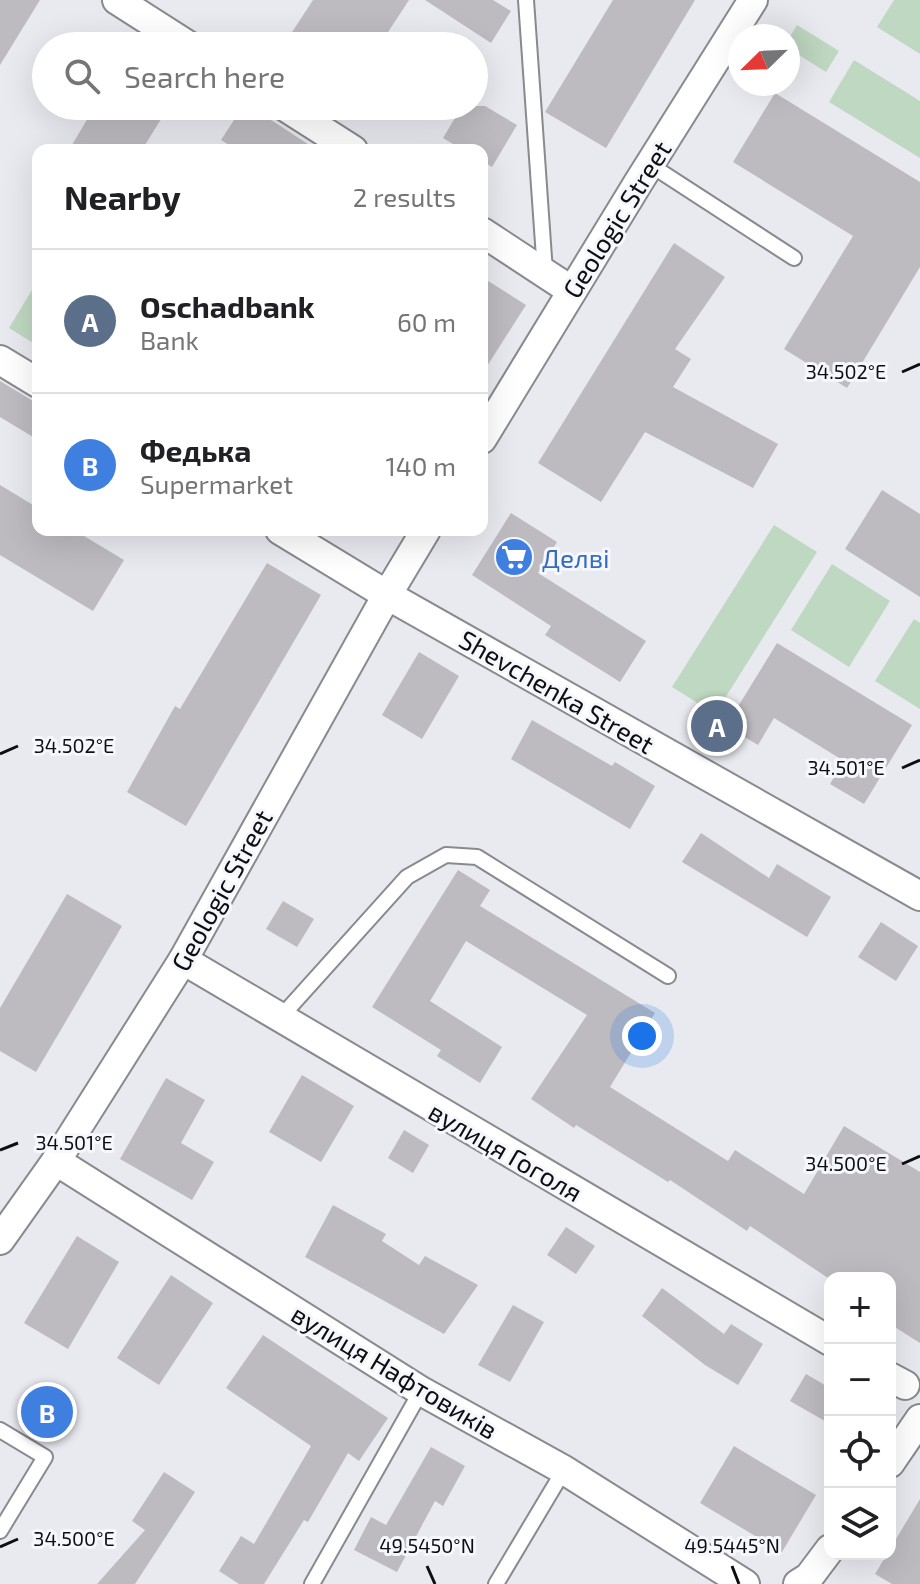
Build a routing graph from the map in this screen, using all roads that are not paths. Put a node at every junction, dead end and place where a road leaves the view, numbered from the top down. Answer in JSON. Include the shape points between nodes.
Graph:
{"nodes":[{"id":1,"x":117,"y":0,"type":"edge"},
{"id":2,"x":526,"y":0,"type":"edge"},
{"id":3,"x":753,"y":0,"type":"edge"},
{"id":4,"x":167,"y":32,"type":"edge"},
{"id":5,"x":306,"y":120,"type":"edge"},
{"id":6,"x":344,"y":144,"type":"edge"},
{"id":7,"x":649,"y":164,"type":"junction"},
{"id":8,"x":488,"y":236,"type":"edge"},
{"id":9,"x":794,"y":258,"type":"dead end"},
{"id":10,"x":546,"y":272,"type":"junction"},
{"id":11,"x":572,"y":291,"type":"junction"},
{"id":12,"x":0,"y":360,"type":"edge"},
{"id":13,"x":32,"y":379,"type":"edge"},
{"id":14,"x":488,"y":429,"type":"edge"},
{"id":15,"x":290,"y":536,"type":"edge"},
{"id":16,"x":422,"y":536,"type":"edge"},
{"id":17,"x":387,"y":595,"type":"junction"},
{"id":18,"x":920,"y":896,"type":"edge"},
{"id":19,"x":183,"y":960,"type":"junction"},
{"id":20,"x":668,"y":976,"type":"dead end"},
{"id":21,"x":280,"y":1018,"type":"junction"},
{"id":22,"x":56,"y":1161,"type":"junction"},
{"id":23,"x":0,"y":1240,"type":"edge"},
{"id":24,"x":824,"y":1337,"type":"edge"},
{"id":25,"x":421,"y":1391,"type":"junction"},
{"id":26,"x":920,"y":1419,"type":"edge"},
{"id":27,"x":0,"y":1430,"type":"edge"},
{"id":28,"x":896,"y":1454,"type":"edge"},
{"id":29,"x":564,"y":1470,"type":"junction"},
{"id":30,"x":0,"y":1531,"type":"edge"},
{"id":31,"x":824,"y":1557,"type":"edge"},
{"id":32,"x":740,"y":1581,"type":"edge"},
{"id":33,"x":312,"y":1584,"type":"edge"},
{"id":34,"x":496,"y":1584,"type":"edge"},
{"id":35,"x":798,"y":1584,"type":"edge"}],
"edges":[{"from":1,"to":4,"type":"street"},
{"from":2,"to":10,"type":"lane"},
{"from":3,"to":7,"type":"street","name":"Geologic Street"},
{"from":5,"to":6,"type":"street"},
{"from":7,"to":9,"type":"lane"},
{"from":7,"to":11,"type":"street","name":"Geologic Street"},
{"from":8,"to":10,"type":"street"},
{"from":10,"to":11,"type":"street"},
{"from":11,"to":14,"type":"street","name":"Geologic Street"},
{"from":12,"to":13,"type":"street"},
{"from":15,"to":17,"type":"street","name":"Shevchenka Street"},
{"from":16,"to":17,"type":"street","name":"Geologic Street"},
{"from":17,"to":18,"type":"street","name":"Shevchenka Street"},
{"from":17,"to":19,"type":"street","name":"Geologic Street"},
{"from":19,"to":21,"type":"street","name":"вулиця Гоголя"},
{"from":19,"to":22,"type":"street","name":"Geologic Street"},
{"from":20,"to":21,"type":"lane","via":[[477,857],[446,855],[407,877]]},
{"from":21,"to":24,"type":"street","name":"вулиця Гоголя"},
{"from":22,"to":23,"type":"street","name":"Geologic Street"},
{"from":22,"to":25,"type":"street","name":"вулиця Нафтовиків"},
{"from":25,"to":29,"type":"street","name":"вулиця Нафтовиків"},
{"from":25,"to":33,"type":"lane"},
{"from":26,"to":28,"type":"street"},
{"from":27,"to":30,"type":"lane","via":[[45,1457]]},
{"from":29,"to":32,"type":"street","name":"вулиця Нафтовиків"},
{"from":29,"to":34,"type":"lane"},
{"from":31,"to":35,"type":"street"}]}
